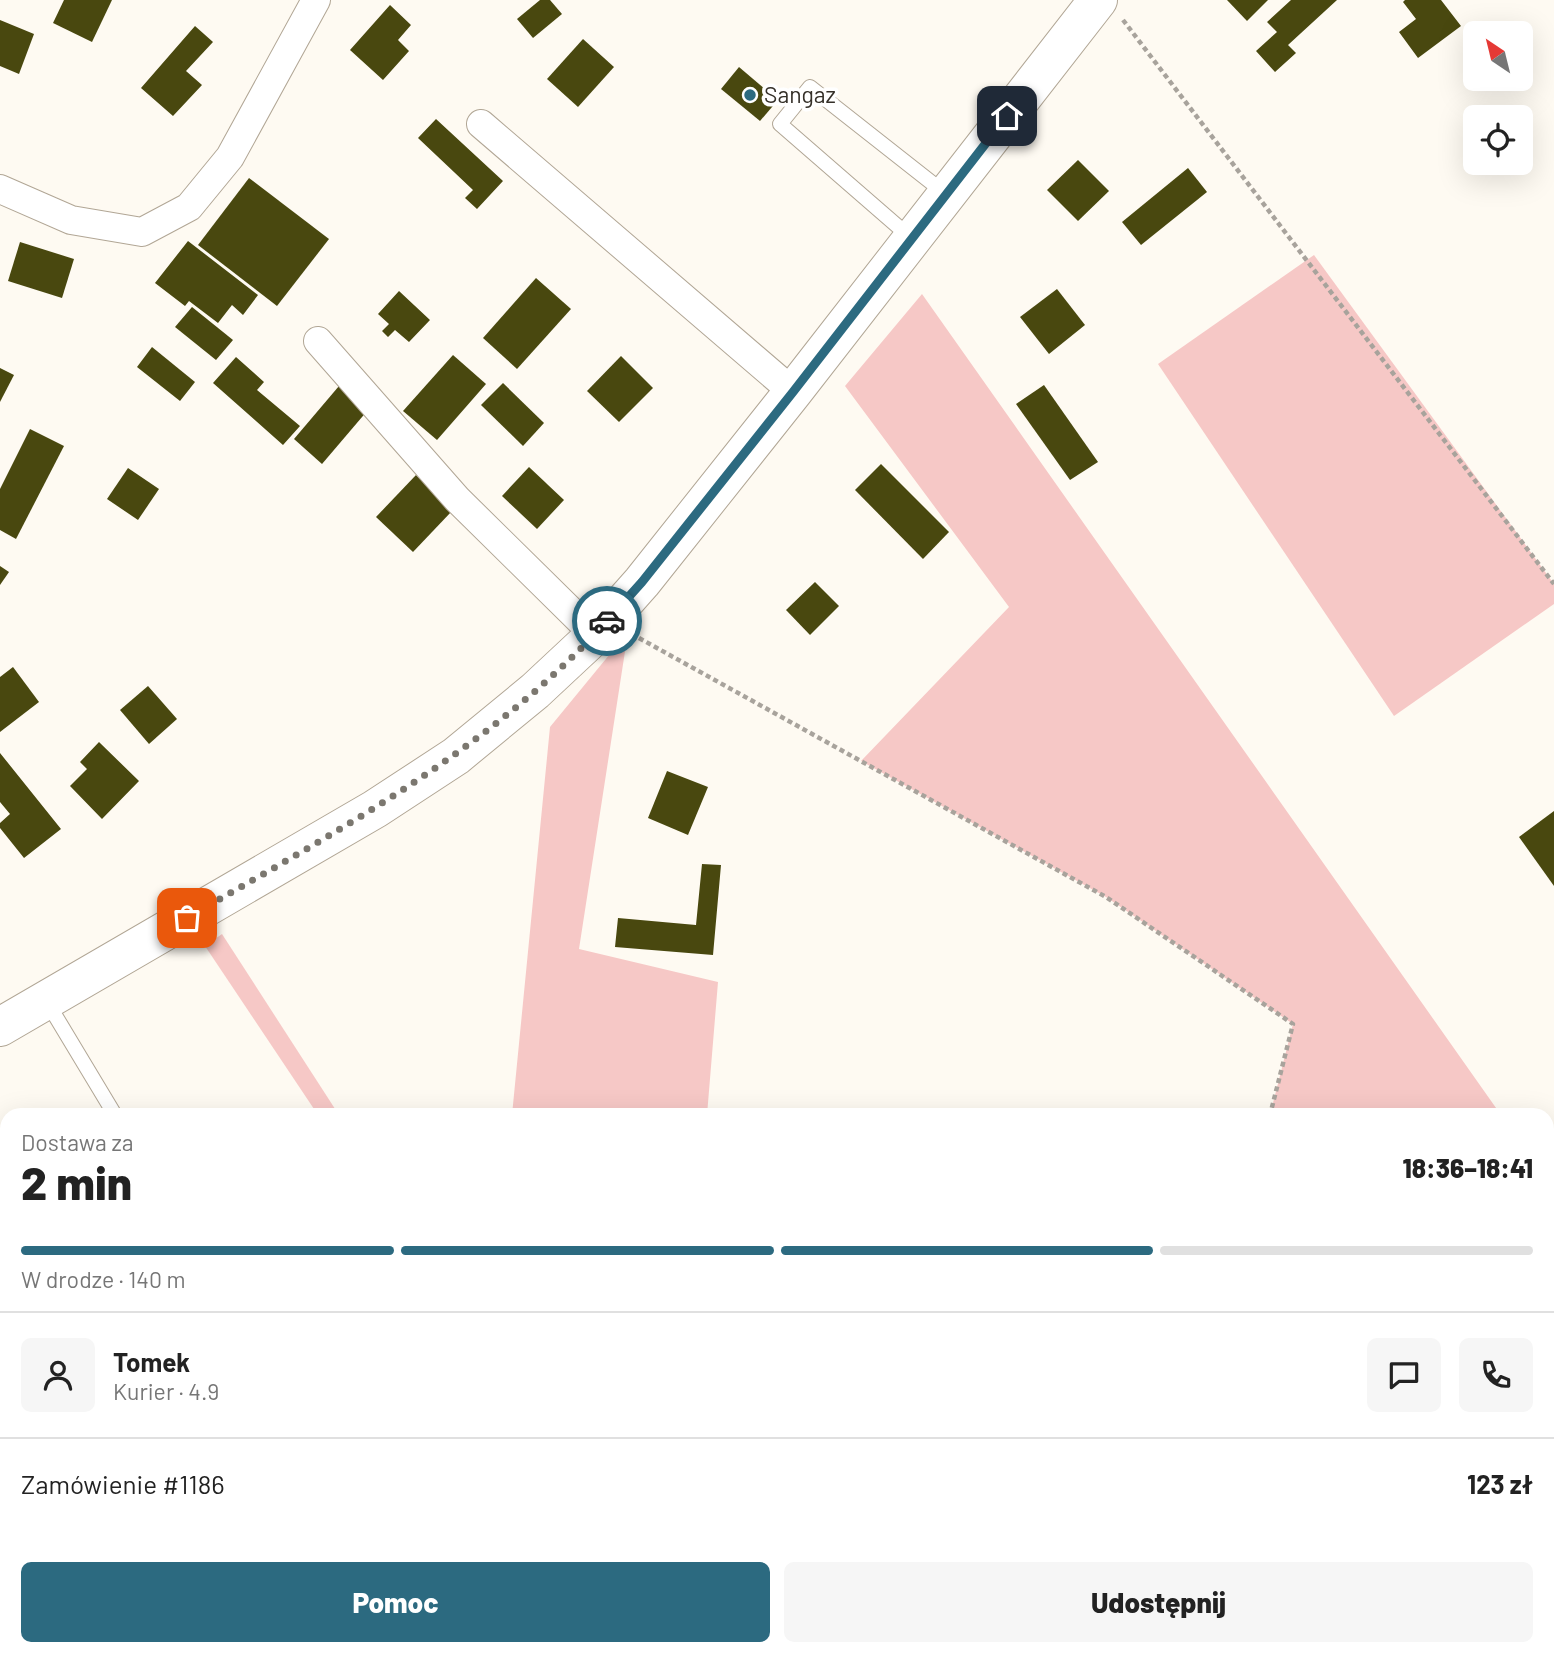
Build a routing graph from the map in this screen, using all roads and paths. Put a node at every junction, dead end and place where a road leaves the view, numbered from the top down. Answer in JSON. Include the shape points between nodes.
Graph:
{"nodes":[{"id":1,"x":316,"y":0,"type":"edge"},
{"id":2,"x":1107,"y":6,"type":"edge"},
{"id":3,"x":481,"y":124,"type":"dead end"},
{"id":4,"x":0,"y":189,"type":"edge"},
{"id":5,"x":947,"y":195,"type":"junction"},
{"id":6,"x":913,"y":239,"type":"junction"},
{"id":7,"x":318,"y":341,"type":"dead end"},
{"id":8,"x":793,"y":392,"type":"junction"},
{"id":9,"x":1554,"y":584,"type":"edge"},
{"id":10,"x":601,"y":628,"type":"junction"},
{"id":11,"x":46,"y":999,"type":"junction"},
{"id":12,"x":0,"y":1027,"type":"edge"},
{"id":13,"x":111,"y":1108,"type":"edge"},
{"id":14,"x":1272,"y":1108,"type":"edge"}],
"edges":[{"from":1,"to":4,"type":"street","via":[[230,157],[189,207],[142,232],[71,220]]},
{"from":2,"to":5,"type":"main road"},
{"from":2,"to":9,"type":"path"},
{"from":3,"to":8,"type":"street"},
{"from":5,"to":6,"type":"main road"},
{"from":5,"to":6,"type":"lane","via":[[810,87],[780,124]]},
{"from":6,"to":8,"type":"main road"},
{"from":7,"to":10,"type":"street","via":[[457,499]]},
{"from":8,"to":10,"type":"main road"},
{"from":10,"to":11,"type":"main road","via":[[535,691],[456,755],[375,809]]},
{"from":10,"to":14,"type":"path","via":[[1106,897],[1293,1024]]},
{"from":11,"to":12,"type":"main road"},
{"from":11,"to":13,"type":"lane"}]}
